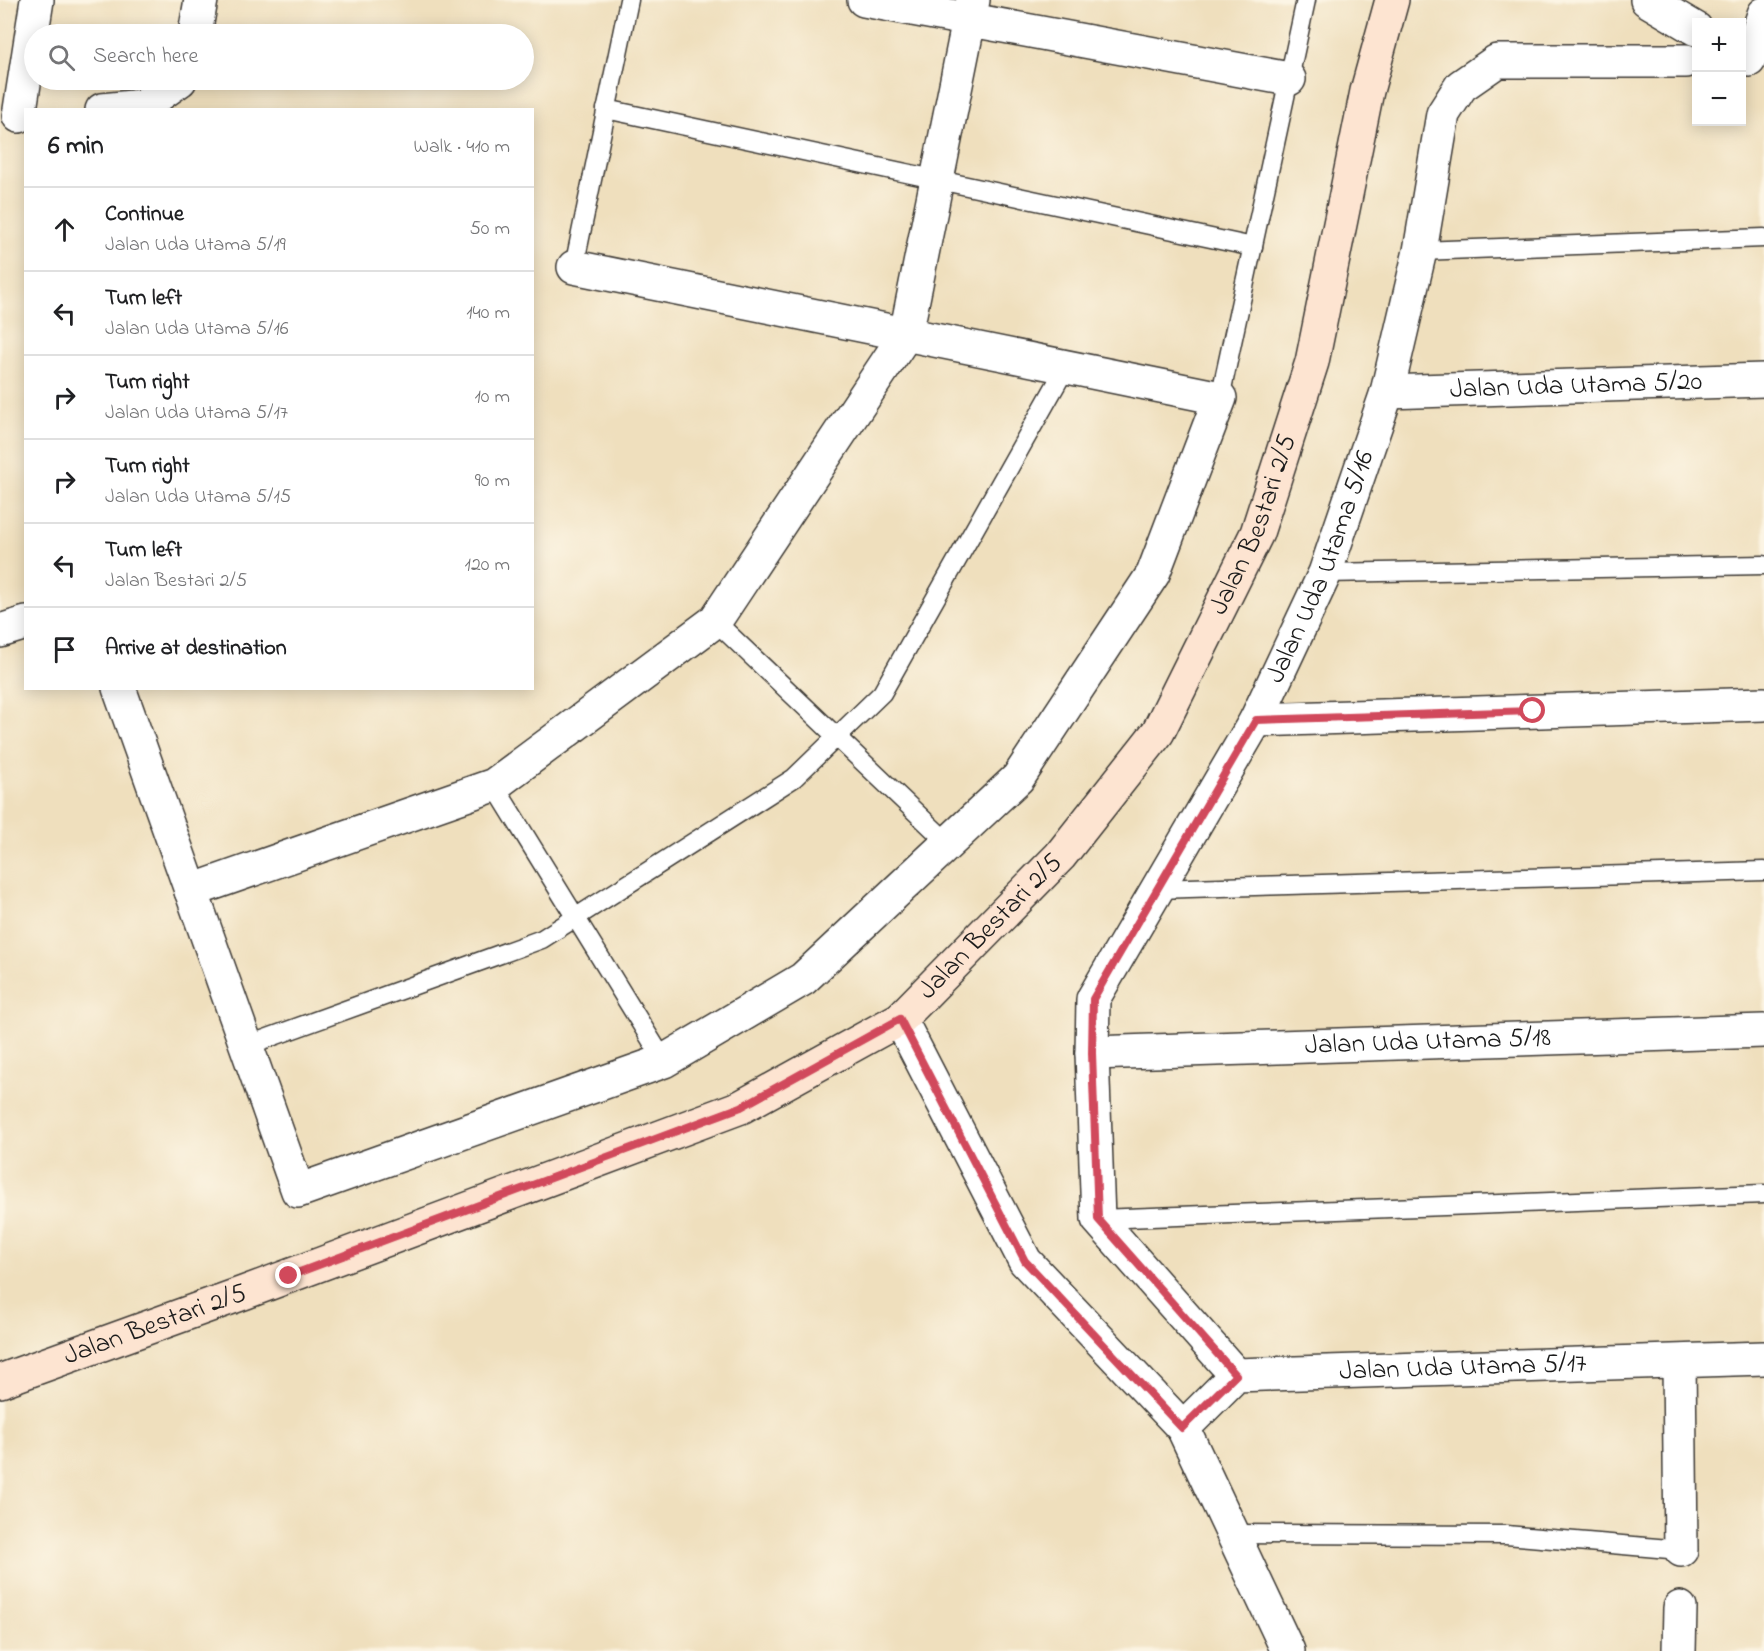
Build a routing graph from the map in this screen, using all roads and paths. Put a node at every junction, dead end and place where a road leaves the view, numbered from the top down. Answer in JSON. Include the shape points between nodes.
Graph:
{"nodes":[{"id":1,"x":37,"y":0,"type":"edge"},
{"id":2,"x":201,"y":0,"type":"edge"},
{"id":3,"x":629,"y":0,"type":"edge"},
{"id":4,"x":864,"y":0,"type":"edge"},
{"id":5,"x":1306,"y":0,"type":"edge"},
{"id":6,"x":1392,"y":0,"type":"edge"},
{"id":7,"x":1647,"y":0,"type":"edge"},
{"id":8,"x":971,"y":10,"type":"edge"},
{"id":9,"x":1764,"y":14,"type":"edge"},
{"id":10,"x":32,"y":24,"type":"edge"},
{"id":11,"x":197,"y":24,"type":"edge"},
{"id":12,"x":1692,"y":27,"type":"edge"},
{"id":13,"x":1686,"y":61,"type":"dead end"},
{"id":14,"x":1752,"y":61,"type":"edge"},
{"id":15,"x":24,"y":69,"type":"edge"},
{"id":16,"x":1289,"y":79,"type":"junction"},
{"id":17,"x":166,"y":90,"type":"edge"},
{"id":18,"x":122,"y":108,"type":"edge"},
{"id":19,"x":606,"y":109,"type":"junction"},
{"id":20,"x":15,"y":117,"type":"edge"},
{"id":21,"x":937,"y":179,"type":"junction"},
{"id":22,"x":1764,"y":238,"type":"edge"},
{"id":23,"x":1253,"y":247,"type":"junction"},
{"id":24,"x":1419,"y":251,"type":"junction"},
{"id":25,"x":574,"y":267,"type":"joint"},
{"id":26,"x":906,"y":334,"type":"junction"},
{"id":27,"x":1066,"y":367,"type":"junction"},
{"id":28,"x":1764,"y":380,"type":"edge"},
{"id":29,"x":1387,"y":392,"type":"junction"},
{"id":30,"x":1220,"y":398,"type":"junction"},
{"id":31,"x":1764,"y":565,"type":"edge"},
{"id":32,"x":1324,"y":573,"type":"junction"},
{"id":33,"x":715,"y":621,"type":"junction"},
{"id":34,"x":24,"y":623,"type":"edge"},
{"id":35,"x":0,"y":631,"type":"edge"},
{"id":36,"x":120,"y":690,"type":"edge"},
{"id":37,"x":1764,"y":704,"type":"edge"},
{"id":38,"x":1256,"y":720,"type":"junction"},
{"id":39,"x":837,"y":736,"type":"junction"},
{"id":40,"x":495,"y":785,"type":"junction"},
{"id":41,"x":948,"y":843,"type":"junction"},
{"id":42,"x":1764,"y":871,"type":"edge"},
{"id":43,"x":1156,"y":889,"type":"junction"},
{"id":44,"x":191,"y":891,"type":"junction"},
{"id":45,"x":576,"y":918,"type":"junction"},
{"id":46,"x":900,"y":1019,"type":"junction"},
{"id":47,"x":1764,"y":1032,"type":"edge"},
{"id":48,"x":246,"y":1046,"type":"junction"},
{"id":49,"x":1092,"y":1053,"type":"junction"},
{"id":50,"x":664,"y":1061,"type":"junction"},
{"id":51,"x":1764,"y":1194,"type":"edge"},
{"id":52,"x":1098,"y":1219,"type":"junction"},
{"id":53,"x":1764,"y":1358,"type":"edge"},
{"id":54,"x":1679,"y":1362,"type":"junction"},
{"id":55,"x":1236,"y":1375,"type":"junction"},
{"id":56,"x":0,"y":1381,"type":"edge"},
{"id":57,"x":1182,"y":1428,"type":"junction"},
{"id":58,"x":1233,"y":1534,"type":"junction"},
{"id":59,"x":1681,"y":1550,"type":"joint"},
{"id":60,"x":1680,"y":1608,"type":"dead end"},
{"id":61,"x":1288,"y":1651,"type":"edge"},
{"id":62,"x":1679,"y":1651,"type":"edge"}],
"edges":[{"from":1,"to":10,"type":"street"},
{"from":2,"to":11,"type":"street"},
{"from":3,"to":19,"type":"lane"},
{"from":4,"to":8,"type":"street"},
{"from":5,"to":16,"type":"lane"},
{"from":6,"to":46,"type":"street","name":"Jalan Bestari 2/5","via":[[1367,91],[1312,362],[1257,532],[1158,732],[1060,856]]},
{"from":7,"to":12,"type":"street"},
{"from":8,"to":16,"type":"street"},
{"from":8,"to":21,"type":"street"},
{"from":9,"to":14,"type":"street"},
{"from":13,"to":24,"type":"street","name":"Jalan Uda Utama 5/16","via":[[1497,61],[1461,86],[1443,114]]},
{"from":15,"to":20,"type":"street"},
{"from":16,"to":23,"type":"lane"},
{"from":17,"to":18,"type":"street","via":[[143,106]]},
{"from":19,"to":21,"type":"lane"},
{"from":19,"to":25,"type":"lane"},
{"from":21,"to":23,"type":"lane"},
{"from":21,"to":26,"type":"street"},
{"from":22,"to":24,"type":"lane"},
{"from":23,"to":30,"type":"lane"},
{"from":24,"to":29,"type":"street","name":"Jalan Uda Utama 5/16"},
{"from":25,"to":26,"type":"street"},
{"from":26,"to":27,"type":"street"},
{"from":26,"to":33,"type":"street"},
{"from":27,"to":30,"type":"street"},
{"from":27,"to":39,"type":"lane","via":[[882,693]]},
{"from":28,"to":29,"type":"street","name":"Jalan Uda Utama 5/20"},
{"from":29,"to":32,"type":"street","name":"Jalan Uda Utama 5/16"},
{"from":30,"to":41,"type":"street","via":[[1153,574],[1018,778]]},
{"from":31,"to":32,"type":"lane"},
{"from":32,"to":38,"type":"street","name":"Jalan Uda Utama 5/16"},
{"from":33,"to":39,"type":"lane"},
{"from":33,"to":40,"type":"street"},
{"from":34,"to":35,"type":"street"},
{"from":36,"to":44,"type":"street"},
{"from":37,"to":38,"type":"street"},
{"from":38,"to":43,"type":"street","name":"Jalan Uda Utama 5/16"},
{"from":39,"to":41,"type":"lane"},
{"from":39,"to":45,"type":"lane","via":[[794,778]]},
{"from":40,"to":44,"type":"street"},
{"from":40,"to":45,"type":"lane"},
{"from":41,"to":50,"type":"street","via":[[803,979]]},
{"from":42,"to":43,"type":"lane"},
{"from":43,"to":49,"type":"street","name":"Jalan Uda Utama 5/16","via":[[1093,999]]},
{"from":44,"to":48,"type":"street"},
{"from":45,"to":48,"type":"lane","via":[[542,939]]},
{"from":45,"to":50,"type":"lane"},
{"from":46,"to":56,"type":"street","name":"Jalan Bestari 2/5","via":[[741,1107]]},
{"from":46,"to":57,"type":"street","via":[[1025,1261]]},
{"from":47,"to":49,"type":"street","name":"Jalan Uda Utama 5/18"},
{"from":48,"to":50,"type":"street","via":[[298,1191]]},
{"from":49,"to":52,"type":"street","name":"Jalan Uda Utama 5/16"},
{"from":51,"to":52,"type":"lane"},
{"from":52,"to":55,"type":"street"},
{"from":53,"to":54,"type":"street","name":"Jalan Uda Utama 5/17"},
{"from":54,"to":55,"type":"street","name":"Jalan Uda Utama 5/17"},
{"from":54,"to":59,"type":"street"},
{"from":55,"to":57,"type":"street"},
{"from":57,"to":58,"type":"street"},
{"from":58,"to":59,"type":"lane","via":[[1506,1535]]},
{"from":58,"to":61,"type":"street"},
{"from":60,"to":62,"type":"street"}]}
